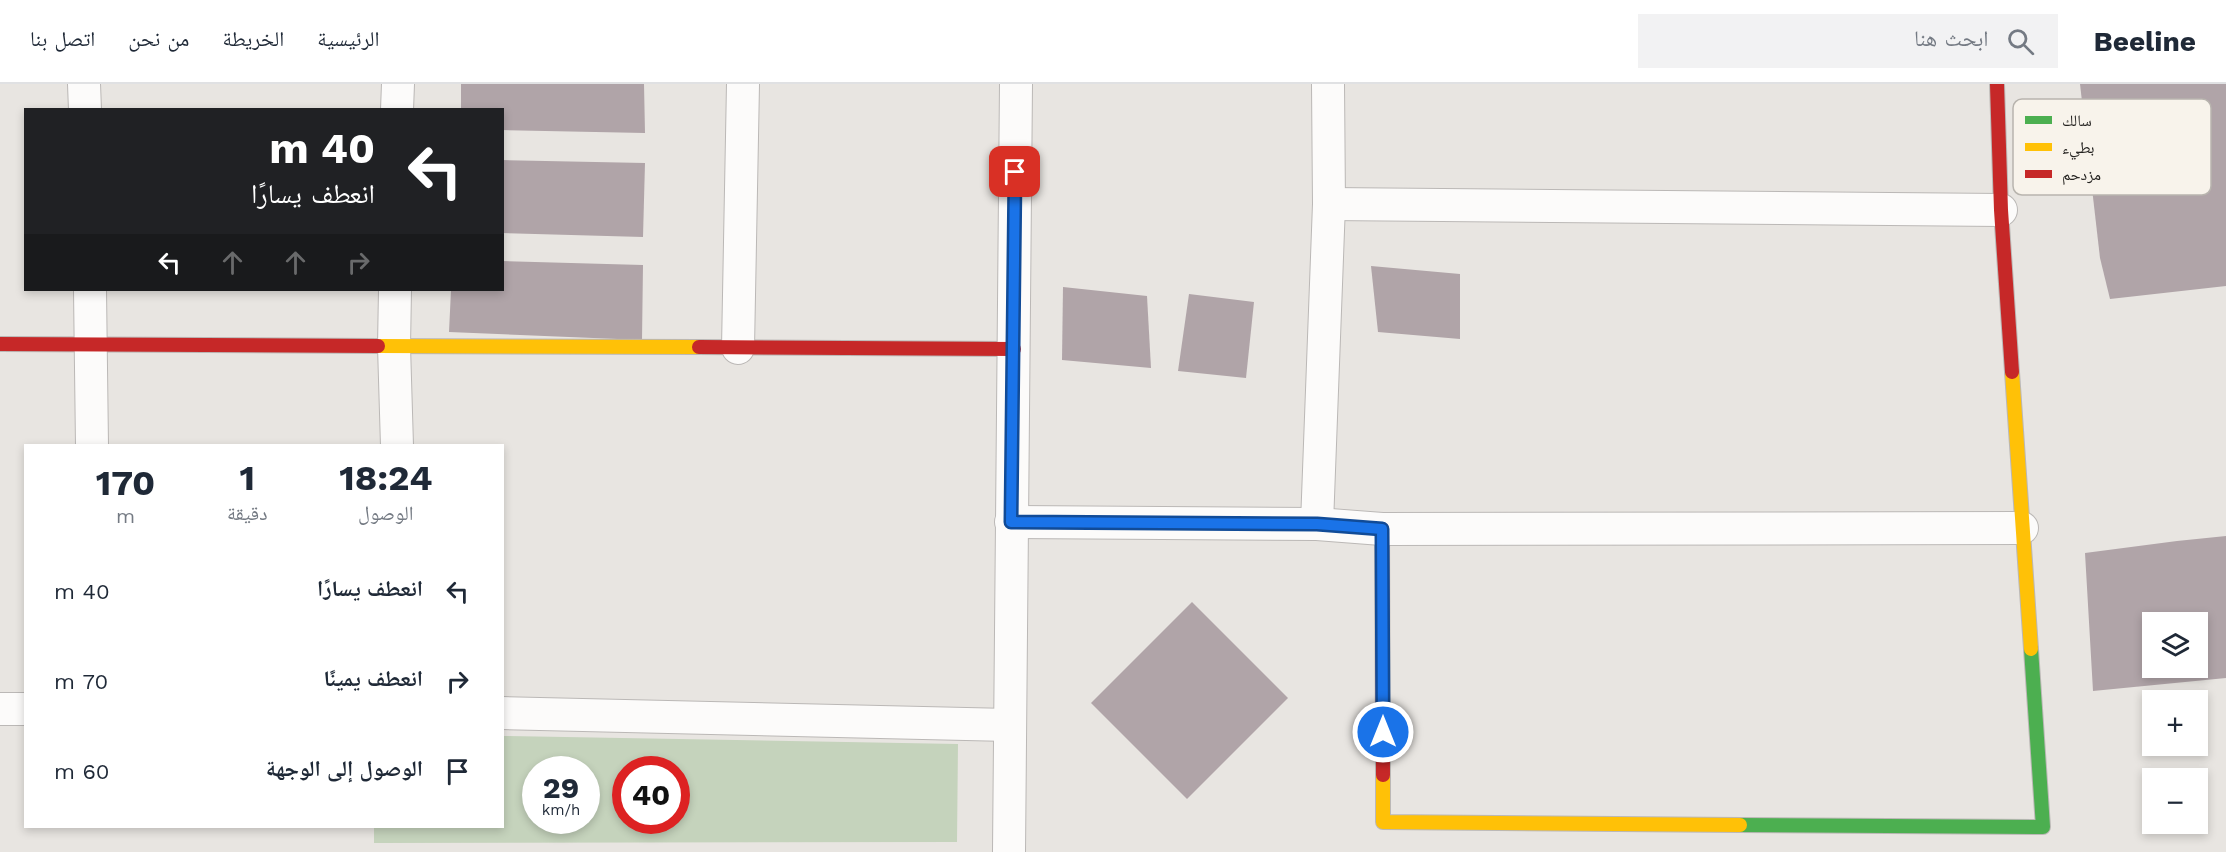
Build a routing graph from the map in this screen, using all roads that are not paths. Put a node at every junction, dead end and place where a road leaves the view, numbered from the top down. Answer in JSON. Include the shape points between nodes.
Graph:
{"nodes":[{"id":1,"x":84,"y":84,"type":"edge"},
{"id":2,"x":398,"y":84,"type":"edge"},
{"id":3,"x":743,"y":84,"type":"edge"},
{"id":4,"x":1016,"y":84,"type":"edge"},
{"id":5,"x":1328,"y":84,"type":"edge"},
{"id":6,"x":1997,"y":84,"type":"edge"},
{"id":7,"x":85,"y":108,"type":"edge"},
{"id":8,"x":397,"y":108,"type":"edge"},
{"id":9,"x":1329,"y":204,"type":"junction"},
{"id":10,"x":2001,"y":210,"type":"junction"},
{"id":11,"x":90,"y":291,"type":"edge"},
{"id":12,"x":395,"y":291,"type":"edge"},
{"id":13,"x":0,"y":344,"type":"edge"},
{"id":14,"x":92,"y":344,"type":"junction"},
{"id":15,"x":394,"y":346,"type":"junction"},
{"id":16,"x":738,"y":348,"type":"junction"},
{"id":17,"x":1014,"y":349,"type":"junction"},
{"id":18,"x":92,"y":444,"type":"edge"},
{"id":19,"x":397,"y":444,"type":"edge"},
{"id":20,"x":1011,"y":522,"type":"junction"},
{"id":21,"x":1317,"y":524,"type":"junction"},
{"id":22,"x":2022,"y":528,"type":"junction"},
{"id":23,"x":1382,"y":529,"type":"junction"},
{"id":24,"x":0,"y":709,"type":"edge"},
{"id":25,"x":24,"y":709,"type":"edge"},
{"id":26,"x":504,"y":714,"type":"edge"},
{"id":27,"x":1009,"y":725,"type":"junction"},
{"id":28,"x":1009,"y":852,"type":"edge"}],
"edges":[{"from":1,"to":7,"type":"street"},
{"from":2,"to":8,"type":"street"},
{"from":3,"to":16,"type":"street"},
{"from":4,"to":17,"type":"street"},
{"from":5,"to":9,"type":"street"},
{"from":6,"to":10,"type":"street"},
{"from":9,"to":10,"type":"street"},
{"from":9,"to":21,"type":"street"},
{"from":10,"to":22,"type":"street"},
{"from":11,"to":14,"type":"street"},
{"from":12,"to":15,"type":"street"},
{"from":13,"to":14,"type":"street"},
{"from":14,"to":15,"type":"street"},
{"from":14,"to":18,"type":"street"},
{"from":15,"to":16,"type":"street"},
{"from":15,"to":19,"type":"street"},
{"from":16,"to":17,"type":"street"},
{"from":17,"to":20,"type":"street"},
{"from":20,"to":21,"type":"street"},
{"from":20,"to":27,"type":"street"},
{"from":21,"to":23,"type":"street"},
{"from":22,"to":23,"type":"street"},
{"from":22,"to":23,"type":"street","via":[[2043,827],[1383,822]]},
{"from":24,"to":25,"type":"street"},
{"from":26,"to":27,"type":"street"},
{"from":27,"to":28,"type":"street"}]}
